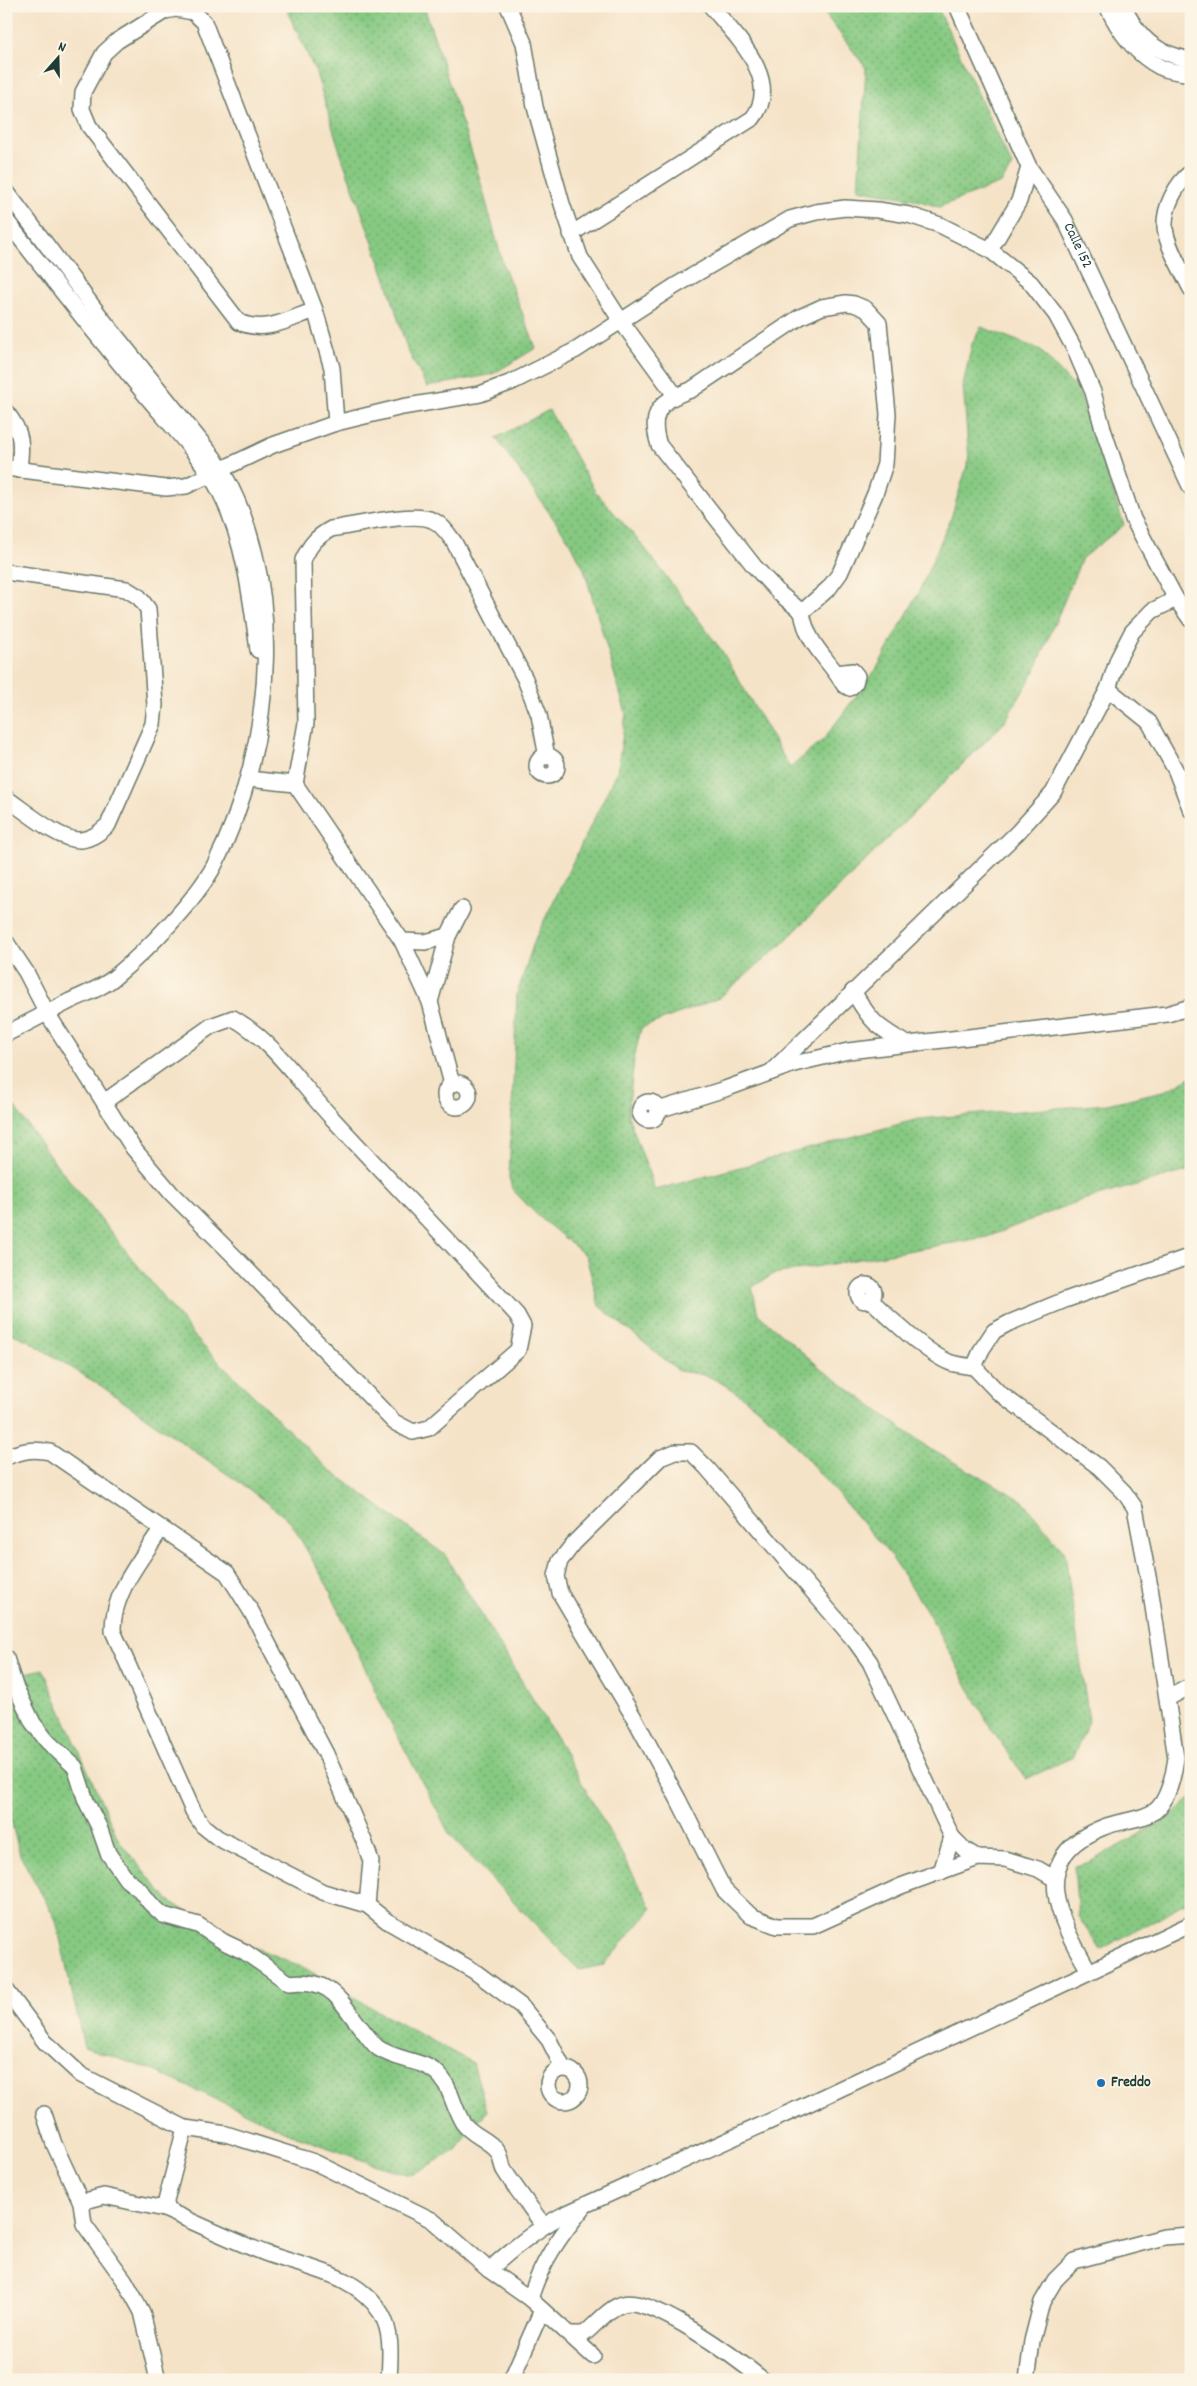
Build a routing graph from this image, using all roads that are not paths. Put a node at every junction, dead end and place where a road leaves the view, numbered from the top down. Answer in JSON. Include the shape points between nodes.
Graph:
{"nodes":[{"id":1,"x":508,"y":6,"type":"edge"},
{"id":2,"x":711,"y":6,"type":"edge"},
{"id":3,"x":957,"y":6,"type":"edge"},
{"id":4,"x":1107,"y":6,"type":"edge"},
{"id":5,"x":1123,"y":6,"type":"edge"},
{"id":6,"x":1191,"y":60,"type":"edge"},
{"id":7,"x":1191,"y":74,"type":"edge"},
{"id":8,"x":1029,"y":167,"type":"junction"},
{"id":9,"x":1191,"y":172,"type":"edge"},
{"id":10,"x":6,"y":191,"type":"edge"},
{"id":11,"x":6,"y":220,"type":"edge"},
{"id":12,"x":571,"y":234,"type":"junction"},
{"id":13,"x":990,"y":250,"type":"junction"},
{"id":14,"x":1191,"y":290,"type":"edge"},
{"id":15,"x":315,"y":310,"type":"junction"},
{"id":16,"x":621,"y":321,"type":"junction"},
{"id":17,"x":675,"y":395,"type":"junction"},
{"id":18,"x":6,"y":412,"type":"edge"},
{"id":19,"x":336,"y":423,"type":"junction"},
{"id":20,"x":13,"y":469,"type":"edge"},
{"id":21,"x":215,"y":471,"type":"junction"},
{"id":22,"x":1191,"y":488,"type":"edge"},
{"id":23,"x":6,"y":572,"type":"edge"},
{"id":24,"x":1176,"y":599,"type":"junction"},
{"id":25,"x":802,"y":612,"type":"junction"},
{"id":26,"x":1191,"y":620,"type":"edge"},
{"id":27,"x":836,"y":673,"type":"dead end"},
{"id":28,"x":1108,"y":688,"type":"junction"},
{"id":29,"x":547,"y":756,"type":"dead end"},
{"id":30,"x":248,"y":779,"type":"junction"},
{"id":31,"x":295,"y":784,"type":"junction"},
{"id":32,"x":6,"y":798,"type":"edge"},
{"id":33,"x":1191,"y":810,"type":"edge"},
{"id":34,"x":462,"y":909,"type":"dead end"},
{"id":35,"x":448,"y":936,"type":"junction"},
{"id":36,"x":402,"y":941,"type":"junction"},
{"id":37,"x":6,"y":942,"type":"edge"},
{"id":38,"x":853,"y":992,"type":"junction"},
{"id":39,"x":430,"y":1002,"type":"junction"},
{"id":40,"x":1191,"y":1007,"type":"edge"},
{"id":41,"x":47,"y":1012,"type":"junction"},
{"id":42,"x":6,"y":1034,"type":"edge"},
{"id":43,"x":905,"y":1043,"type":"junction"},
{"id":44,"x":771,"y":1072,"type":"junction"},
{"id":45,"x":452,"y":1084,"type":"dead end"},
{"id":46,"x":104,"y":1102,"type":"junction"},
{"id":47,"x":658,"y":1110,"type":"dead end"},
{"id":48,"x":1191,"y":1256,"type":"edge"},
{"id":49,"x":871,"y":1300,"type":"dead end"},
{"id":50,"x":974,"y":1367,"type":"junction"},
{"id":51,"x":6,"y":1457,"type":"edge"},
{"id":52,"x":161,"y":1529,"type":"junction"},
{"id":53,"x":6,"y":1658,"type":"edge"},
{"id":54,"x":1191,"y":1686,"type":"edge"},
{"id":55,"x":1168,"y":1698,"type":"junction"},
{"id":56,"x":952,"y":1836,"type":"junction"},
{"id":57,"x":978,"y":1858,"type":"junction"},
{"id":58,"x":940,"y":1872,"type":"junction"},
{"id":59,"x":1055,"y":1879,"type":"junction"},
{"id":60,"x":367,"y":1905,"type":"junction"},
{"id":61,"x":1191,"y":1924,"type":"edge"},
{"id":62,"x":1090,"y":1972,"type":"junction"},
{"id":63,"x":6,"y":1990,"type":"edge"},
{"id":64,"x":563,"y":2068,"type":"dead end"},
{"id":65,"x":44,"y":2114,"type":"dead end"},
{"id":66,"x":185,"y":2128,"type":"junction"},
{"id":67,"x":81,"y":2202,"type":"junction"},
{"id":68,"x":584,"y":2207,"type":"junction"},
{"id":69,"x":164,"y":2209,"type":"junction"},
{"id":70,"x":544,"y":2226,"type":"junction"},
{"id":71,"x":1191,"y":2235,"type":"edge"},
{"id":72,"x":489,"y":2270,"type":"junction"},
{"id":73,"x":530,"y":2299,"type":"junction"},
{"id":74,"x":542,"y":2310,"type":"junction"},
{"id":75,"x":569,"y":2334,"type":"junction"},
{"id":76,"x":593,"y":2356,"type":"dead end"},
{"id":77,"x":158,"y":2380,"type":"edge"},
{"id":78,"x":390,"y":2380,"type":"edge"},
{"id":79,"x":511,"y":2380,"type":"edge"},
{"id":80,"x":763,"y":2380,"type":"edge"},
{"id":81,"x":1027,"y":2380,"type":"edge"}],
"edges":[{"from":1,"to":12,"type":"street","via":[[524,43],[535,106]]},
{"from":2,"to":12,"type":"street","via":[[756,65],[763,86],[759,110],[753,118]]},
{"from":3,"to":8,"type":"street","name":"Calle 152"},
{"from":4,"to":7,"type":"street","via":[[1116,26],[1136,50],[1162,68]]},
{"from":5,"to":6,"type":"street","via":[[1145,41],[1171,56]]},
{"from":8,"to":13,"type":"street","via":[[1019,201]]},
{"from":8,"to":22,"type":"street","name":"Calle 152","via":[[1064,220]]},
{"from":9,"to":14,"type":"street","via":[[1180,180],[1168,204],[1165,228]]},
{"from":10,"to":21,"type":"street"},
{"from":11,"to":21,"type":"street"},
{"from":12,"to":16,"type":"street","via":[[580,257]]},
{"from":13,"to":16,"type":"street","via":[[940,224],[909,215],[845,208],[816,212],[782,223]]},
{"from":13,"to":24,"type":"street","via":[[1031,283],[1056,315],[1075,350],[1093,392],[1133,519]]},
{"from":15,"to":15,"type":"street","via":[[204,22],[193,12],[165,11],[117,41],[104,53],[83,92],[82,109],[89,126],[239,322],[262,328]]},
{"from":15,"to":19,"type":"street","via":[[332,368]]},
{"from":16,"to":17,"type":"street"},
{"from":16,"to":19,"type":"street","via":[[576,350],[480,394],[402,407]]},
{"from":17,"to":25,"type":"street","via":[[659,409],[654,421],[659,445],[754,566]]},
{"from":17,"to":25,"type":"street","via":[[691,390],[800,316],[822,307],[854,304],[866,309],[879,323],[888,414],[885,464],[840,573],[829,588]]},
{"from":18,"to":20,"type":"street","via":[[22,444]]},
{"from":19,"to":21,"type":"street","via":[[273,445]]},
{"from":20,"to":21,"type":"street","via":[[166,488],[186,486]]},
{"from":21,"to":30,"type":"street","via":[[240,503],[263,597],[266,635],[261,707]]},
{"from":23,"to":32,"type":"street","via":[[126,589],[139,596],[148,609],[155,705],[153,724],[108,825],[95,836],[80,840],[66,838]]},
{"from":24,"to":26,"type":"street"},
{"from":24,"to":28,"type":"street","via":[[1152,611],[1132,632]]},
{"from":25,"to":27,"type":"street","via":[[812,643]]},
{"from":28,"to":33,"type":"street","via":[[1149,722],[1176,771]]},
{"from":28,"to":38,"type":"street","via":[[1053,793],[1017,833]]},
{"from":29,"to":31,"type":"street","via":[[539,715],[525,679],[454,542],[434,520],[419,516],[331,529],[319,535],[303,560],[306,723]]},
{"from":30,"to":31,"type":"street"},
{"from":30,"to":41,"type":"street","via":[[213,868],[181,911],[115,977]]},
{"from":31,"to":36,"type":"street"},
{"from":34,"to":35,"type":"street"},
{"from":35,"to":36,"type":"street","via":[[425,942]]},
{"from":35,"to":39,"type":"street"},
{"from":36,"to":39,"type":"street"},
{"from":37,"to":41,"type":"street"},
{"from":38,"to":43,"type":"street","via":[[877,1027]]},
{"from":38,"to":44,"type":"street"},
{"from":39,"to":45,"type":"street"},
{"from":40,"to":43,"type":"street","via":[[1147,1017]]},
{"from":41,"to":42,"type":"street"},
{"from":41,"to":46,"type":"street"},
{"from":43,"to":44,"type":"street","via":[[848,1051]]},
{"from":44,"to":47,"type":"street"},
{"from":46,"to":46,"type":"street","via":[[211,1026],[234,1018],[251,1028],[517,1314],[524,1326],[518,1350],[429,1428],[413,1432],[394,1422],[172,1194],[132,1148]]},
{"from":48,"to":50,"type":"street","via":[[1009,1323],[994,1331]]},
{"from":49,"to":50,"type":"street","via":[[890,1319],[950,1363]]},
{"from":50,"to":55,"type":"street","via":[[998,1392],[1099,1467],[1135,1508]]},
{"from":51,"to":52,"type":"street","via":[[25,1450],[50,1452]]},
{"from":52,"to":60,"type":"street","via":[[227,1572],[251,1611],[326,1754],[364,1841],[371,1861]]},
{"from":52,"to":60,"type":"street","via":[[115,1607],[114,1631],[193,1812],[218,1838],[323,1892]]},
{"from":53,"to":70,"type":"street","via":[[33,1723],[75,1767],[108,1853],[126,1879],[164,1915],[198,1925],[289,1983],[318,1982],[331,1991],[377,2047],[403,2060],[424,2064],[439,2074],[464,2124],[499,2153],[503,2169]]},
{"from":54,"to":55,"type":"street"},
{"from":55,"to":59,"type":"street","via":[[1176,1758],[1169,1788],[1156,1810],[1084,1835],[1064,1855]]},
{"from":56,"to":57,"type":"street"},
{"from":56,"to":58,"type":"street"},
{"from":56,"to":58,"type":"street","via":[[870,1662],[856,1641],[691,1452],[675,1452],[660,1458],[560,1561],[556,1576],[560,1593],[641,1730],[724,1890],[751,1916],[777,1926],[813,1926]]},
{"from":57,"to":58,"type":"street"},
{"from":57,"to":59,"type":"street","via":[[1005,1859],[1038,1869]]},
{"from":59,"to":62,"type":"street","via":[[1059,1913]]},
{"from":60,"to":64,"type":"street","via":[[387,1921],[474,1971],[521,2006],[549,2040]]},
{"from":61,"to":62,"type":"street"},
{"from":62,"to":68,"type":"street"},
{"from":63,"to":66,"type":"street","via":[[45,2042],[82,2075]]},
{"from":65,"to":67,"type":"street"},
{"from":66,"to":69,"type":"street"},
{"from":66,"to":72,"type":"street","via":[[226,2134],[314,2162],[353,2180],[432,2220]]},
{"from":67,"to":69,"type":"street","via":[[104,2196]]},
{"from":67,"to":77,"type":"street","via":[[84,2224],[142,2312]]},
{"from":68,"to":70,"type":"street"},
{"from":68,"to":73,"type":"street","via":[[550,2251],[537,2275]]},
{"from":69,"to":78,"type":"street","via":[[266,2253],[326,2272],[358,2289],[381,2313],[390,2342]]},
{"from":70,"to":72,"type":"street"},
{"from":71,"to":81,"type":"street","via":[[1164,2236],[1074,2261],[1055,2280],[1042,2302]]},
{"from":72,"to":73,"type":"street"},
{"from":73,"to":74,"type":"street"},
{"from":74,"to":75,"type":"street"},
{"from":74,"to":79,"type":"street"},
{"from":75,"to":76,"type":"street"},
{"from":75,"to":80,"type":"street","via":[[584,2334],[612,2309],[625,2303],[644,2306],[725,2350]]}]}
